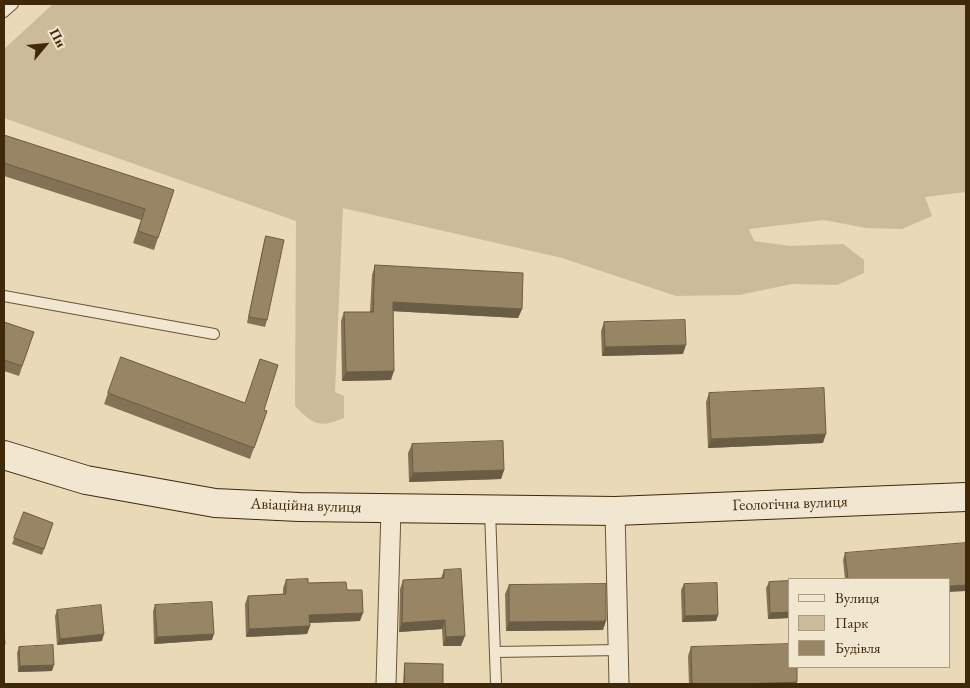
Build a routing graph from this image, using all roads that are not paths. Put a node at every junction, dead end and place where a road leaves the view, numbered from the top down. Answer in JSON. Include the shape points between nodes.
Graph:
{"nodes":[{"id":1,"x":12,"y":4,"type":"edge"},
{"id":2,"x":4,"y":12,"type":"edge"},
{"id":3,"x":4,"y":296,"type":"edge"},
{"id":4,"x":214,"y":334,"type":"dead end"},
{"id":5,"x":4,"y":456,"type":"edge"},
{"id":6,"x":966,"y":497,"type":"edge"},
{"id":7,"x":391,"y":509,"type":"junction"},
{"id":8,"x":490,"y":510,"type":"junction"},
{"id":9,"x":615,"y":511,"type":"junction"},
{"id":10,"x":618,"y":650,"type":"junction"},
{"id":11,"x":495,"y":652,"type":"junction"},
{"id":12,"x":386,"y":684,"type":"edge"},
{"id":13,"x":496,"y":684,"type":"edge"},
{"id":14,"x":619,"y":684,"type":"edge"}],
"edges":[{"from":1,"to":2,"type":"lane"},
{"from":3,"to":4,"type":"lane"},
{"from":5,"to":7,"type":"street","name":"Авіаційна вулиця","via":[[86,480],[215,503]]},
{"from":6,"to":9,"type":"street","name":"Геологічна вулиця"},
{"from":7,"to":8,"type":"street","name":"Авіаційна вулиця"},
{"from":7,"to":12,"type":"street"},
{"from":8,"to":9,"type":"street","name":"Авіаційна вулиця"},
{"from":8,"to":11,"type":"lane"},
{"from":9,"to":10,"type":"street"},
{"from":10,"to":11,"type":"lane"},
{"from":10,"to":14,"type":"street"},
{"from":11,"to":13,"type":"lane"}]}
